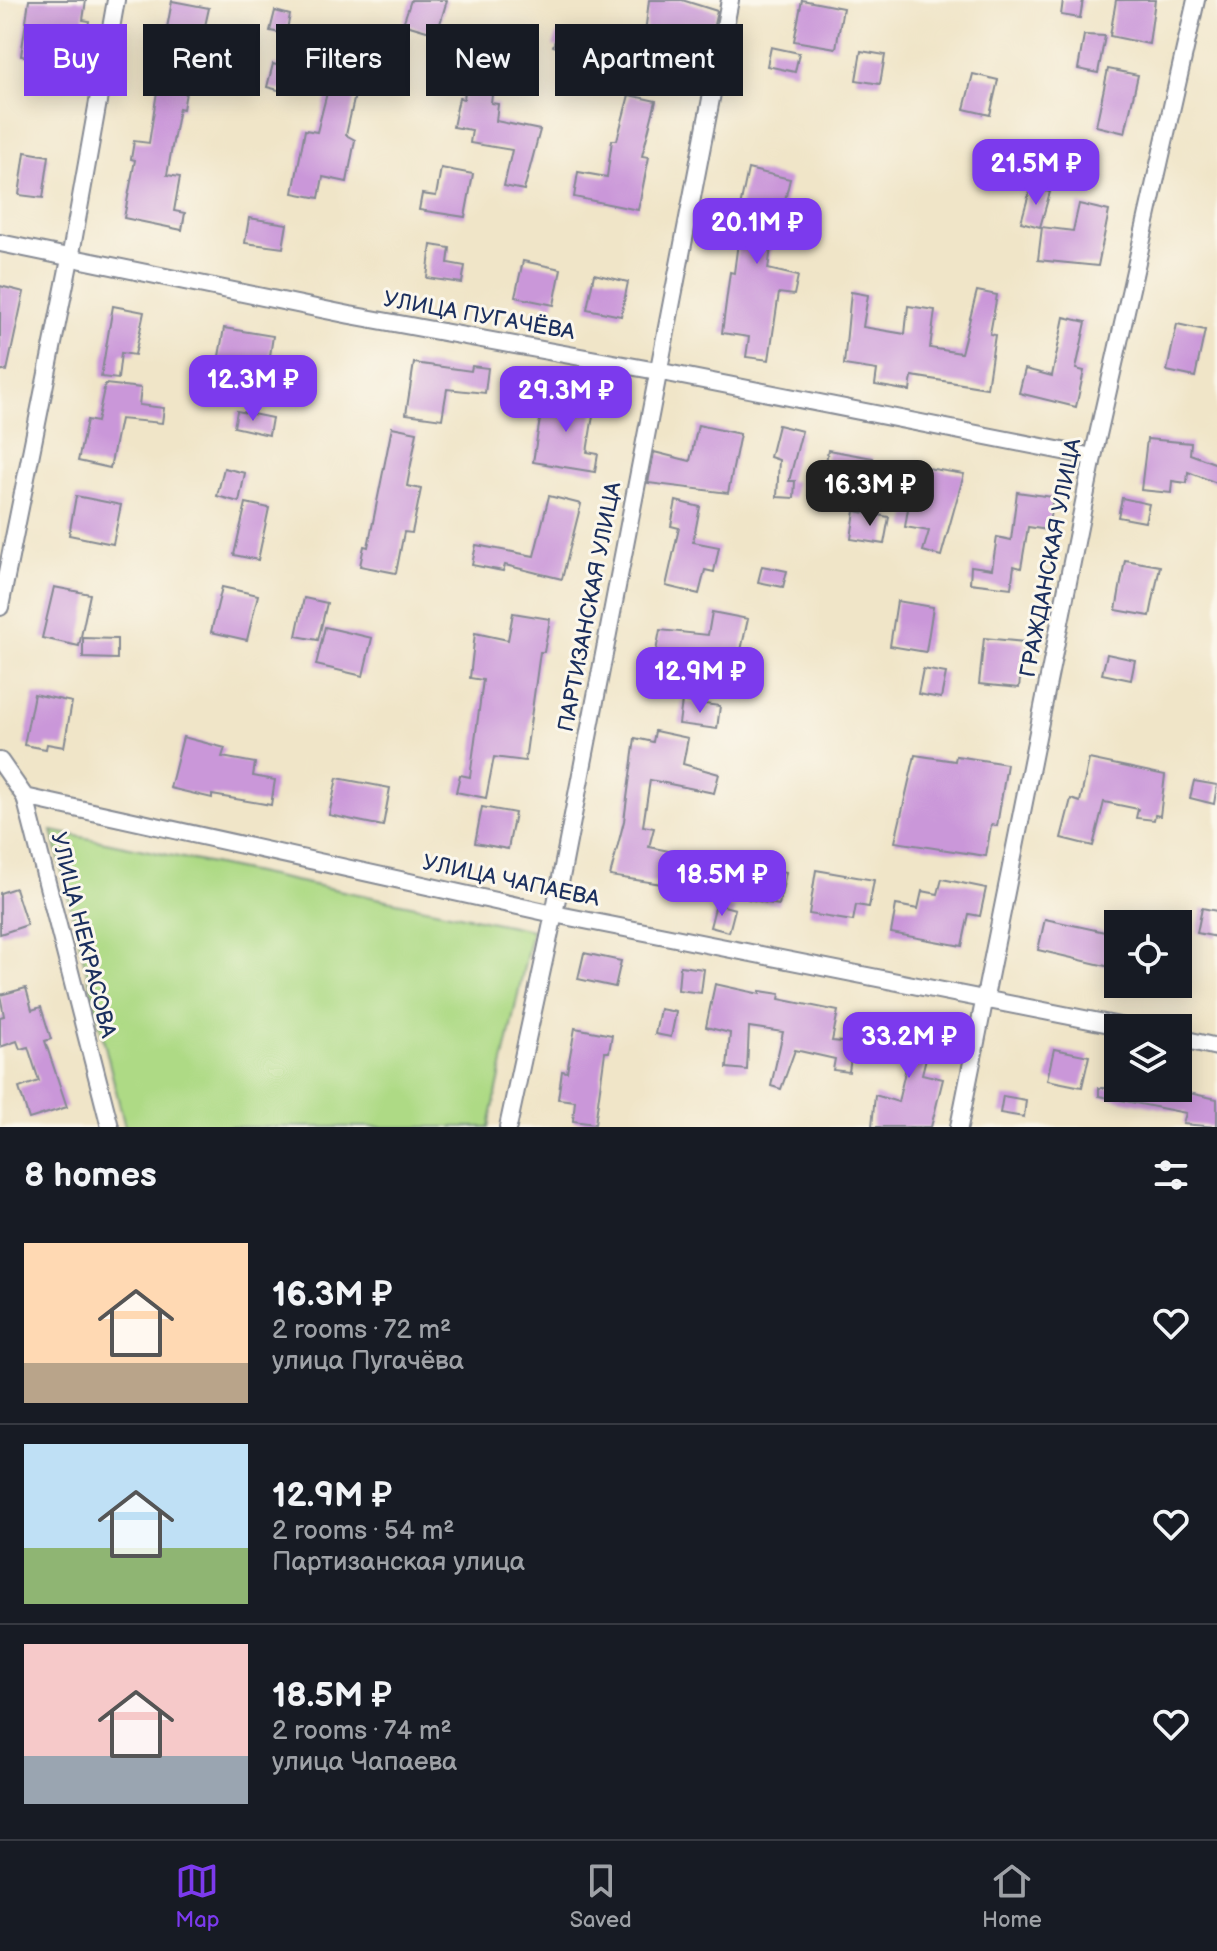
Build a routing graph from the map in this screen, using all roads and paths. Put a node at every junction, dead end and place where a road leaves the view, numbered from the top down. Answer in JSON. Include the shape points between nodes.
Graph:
{"nodes":[{"id":1,"x":116,"y":0,"type":"edge"},
{"id":2,"x":730,"y":0,"type":"edge"},
{"id":3,"x":1196,"y":0,"type":"edge"},
{"id":4,"x":0,"y":243,"type":"edge"},
{"id":5,"x":70,"y":259,"type":"junction"},
{"id":6,"x":657,"y":371,"type":"junction"},
{"id":7,"x":1093,"y":457,"type":"junction"},
{"id":8,"x":0,"y":607,"type":"edge"},
{"id":9,"x":0,"y":761,"type":"edge"},
{"id":10,"x":25,"y":797,"type":"junction"},
{"id":11,"x":554,"y":914,"type":"junction"},
{"id":12,"x":986,"y":997,"type":"junction"},
{"id":13,"x":1104,"y":1022,"type":"edge"},
{"id":14,"x":1192,"y":1041,"type":"edge"},
{"id":15,"x":1217,"y":1047,"type":"edge"},
{"id":16,"x":110,"y":1127,"type":"edge"},
{"id":17,"x":508,"y":1127,"type":"edge"},
{"id":18,"x":959,"y":1127,"type":"edge"}],
"edges":[{"from":1,"to":5,"type":"street"},
{"from":2,"to":6,"type":"street","name":"ПАРТИЗАНСКАЯ УЛИЦА"},
{"from":3,"to":7,"type":"street","name":"ГРАЖДАНСКАЯ УЛИЦА"},
{"from":4,"to":5,"type":"street","name":"УЛИЦА ПУГАЧЁВА"},
{"from":5,"to":6,"type":"street","name":"УЛИЦА ПУГАЧЁВА"},
{"from":5,"to":8,"type":"street"},
{"from":6,"to":7,"type":"street","name":"УЛИЦА ПУГАЧЁВА"},
{"from":6,"to":11,"type":"street","name":"ПАРТИЗАНСКАЯ УЛИЦА"},
{"from":7,"to":12,"type":"street","name":"ГРАЖДАНСКАЯ УЛИЦА"},
{"from":9,"to":10,"type":"street","name":"УЛИЦА НЕКРАСОВА"},
{"from":10,"to":11,"type":"street","name":"УЛИЦА ЧАПАЕВА"},
{"from":10,"to":16,"type":"street","name":"УЛИЦА НЕКРАСОВА"},
{"from":11,"to":12,"type":"street","name":"УЛИЦА ЧАПАЕВА"},
{"from":11,"to":17,"type":"street","name":"ПАРТИЗАНСКАЯ УЛИЦА"},
{"from":12,"to":13,"type":"street","name":"УЛИЦА ЧАПАЕВА"},
{"from":12,"to":18,"type":"street","name":"ГРАЖДАНСКАЯ УЛИЦА"},
{"from":14,"to":15,"type":"street"}]}
